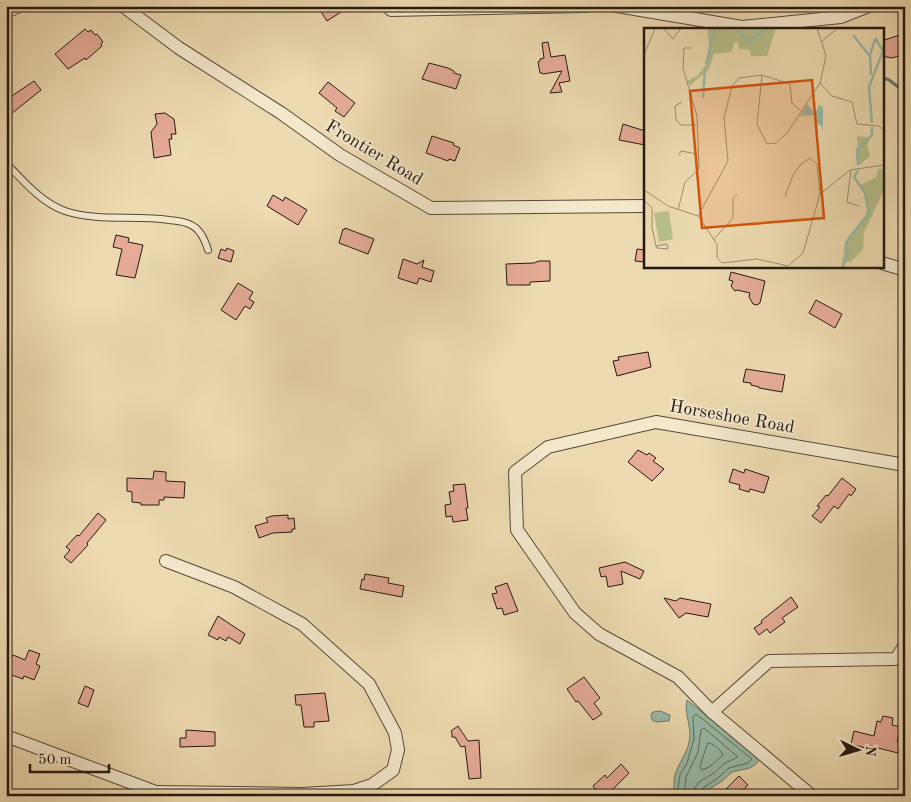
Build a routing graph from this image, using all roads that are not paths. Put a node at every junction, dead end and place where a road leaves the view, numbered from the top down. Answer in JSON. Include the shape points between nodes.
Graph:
{"nodes":[{"id":1,"x":19,"y":6,"type":"edge"},
{"id":2,"x":123,"y":6,"type":"edge"},
{"id":3,"x":388,"y":6,"type":"edge"},
{"id":4,"x":587,"y":6,"type":"edge"},
{"id":5,"x":618,"y":6,"type":"edge"},
{"id":6,"x":869,"y":6,"type":"edge"},
{"id":7,"x":490,"y":7,"type":"edge"},
{"id":8,"x":6,"y":12,"type":"edge"},
{"id":9,"x":683,"y":12,"type":"edge"},
{"id":10,"x":6,"y":163,"type":"edge"},
{"id":11,"x":644,"y":206,"type":"edge"},
{"id":12,"x":208,"y":250,"type":"dead end"},
{"id":13,"x":884,"y":264,"type":"edge"},
{"id":14,"x":905,"y":270,"type":"edge"},
{"id":15,"x":905,"y":465,"type":"edge"},
{"id":16,"x":166,"y":561,"type":"dead end"},
{"id":17,"x":905,"y":645,"type":"edge"},
{"id":18,"x":712,"y":712,"type":"junction"},
{"id":19,"x":6,"y":736,"type":"edge"},
{"id":20,"x":157,"y":794,"type":"edge"},
{"id":21,"x":812,"y":796,"type":"edge"}],
"edges":[{"from":1,"to":8,"type":"street"},
{"from":2,"to":11,"type":"street","name":"Frontier Road","via":[[179,48],[340,155],[431,208]]},
{"from":3,"to":7,"type":"street","via":[[391,10]]},
{"from":4,"to":7,"type":"street"},
{"from":5,"to":9,"type":"street"},
{"from":6,"to":9,"type":"street","via":[[841,17],[742,27]]},
{"from":10,"to":12,"type":"lane","via":[[51,206],[95,216],[158,218],[192,225],[206,241]]},
{"from":13,"to":14,"type":"street"},
{"from":15,"to":18,"type":"street","name":"Horseshoe Road","via":[[656,422],[548,447],[515,472],[517,530],[575,613],[599,634],[678,677]]},
{"from":16,"to":20,"type":"street","via":[[234,587],[302,624],[369,684],[395,733],[398,750],[393,770],[372,786],[354,791]]},
{"from":17,"to":18,"type":"street","via":[[896,659],[769,661]]},
{"from":18,"to":21,"type":"street","name":"Horseshoe Road"},
{"from":19,"to":20,"type":"street"}]}
